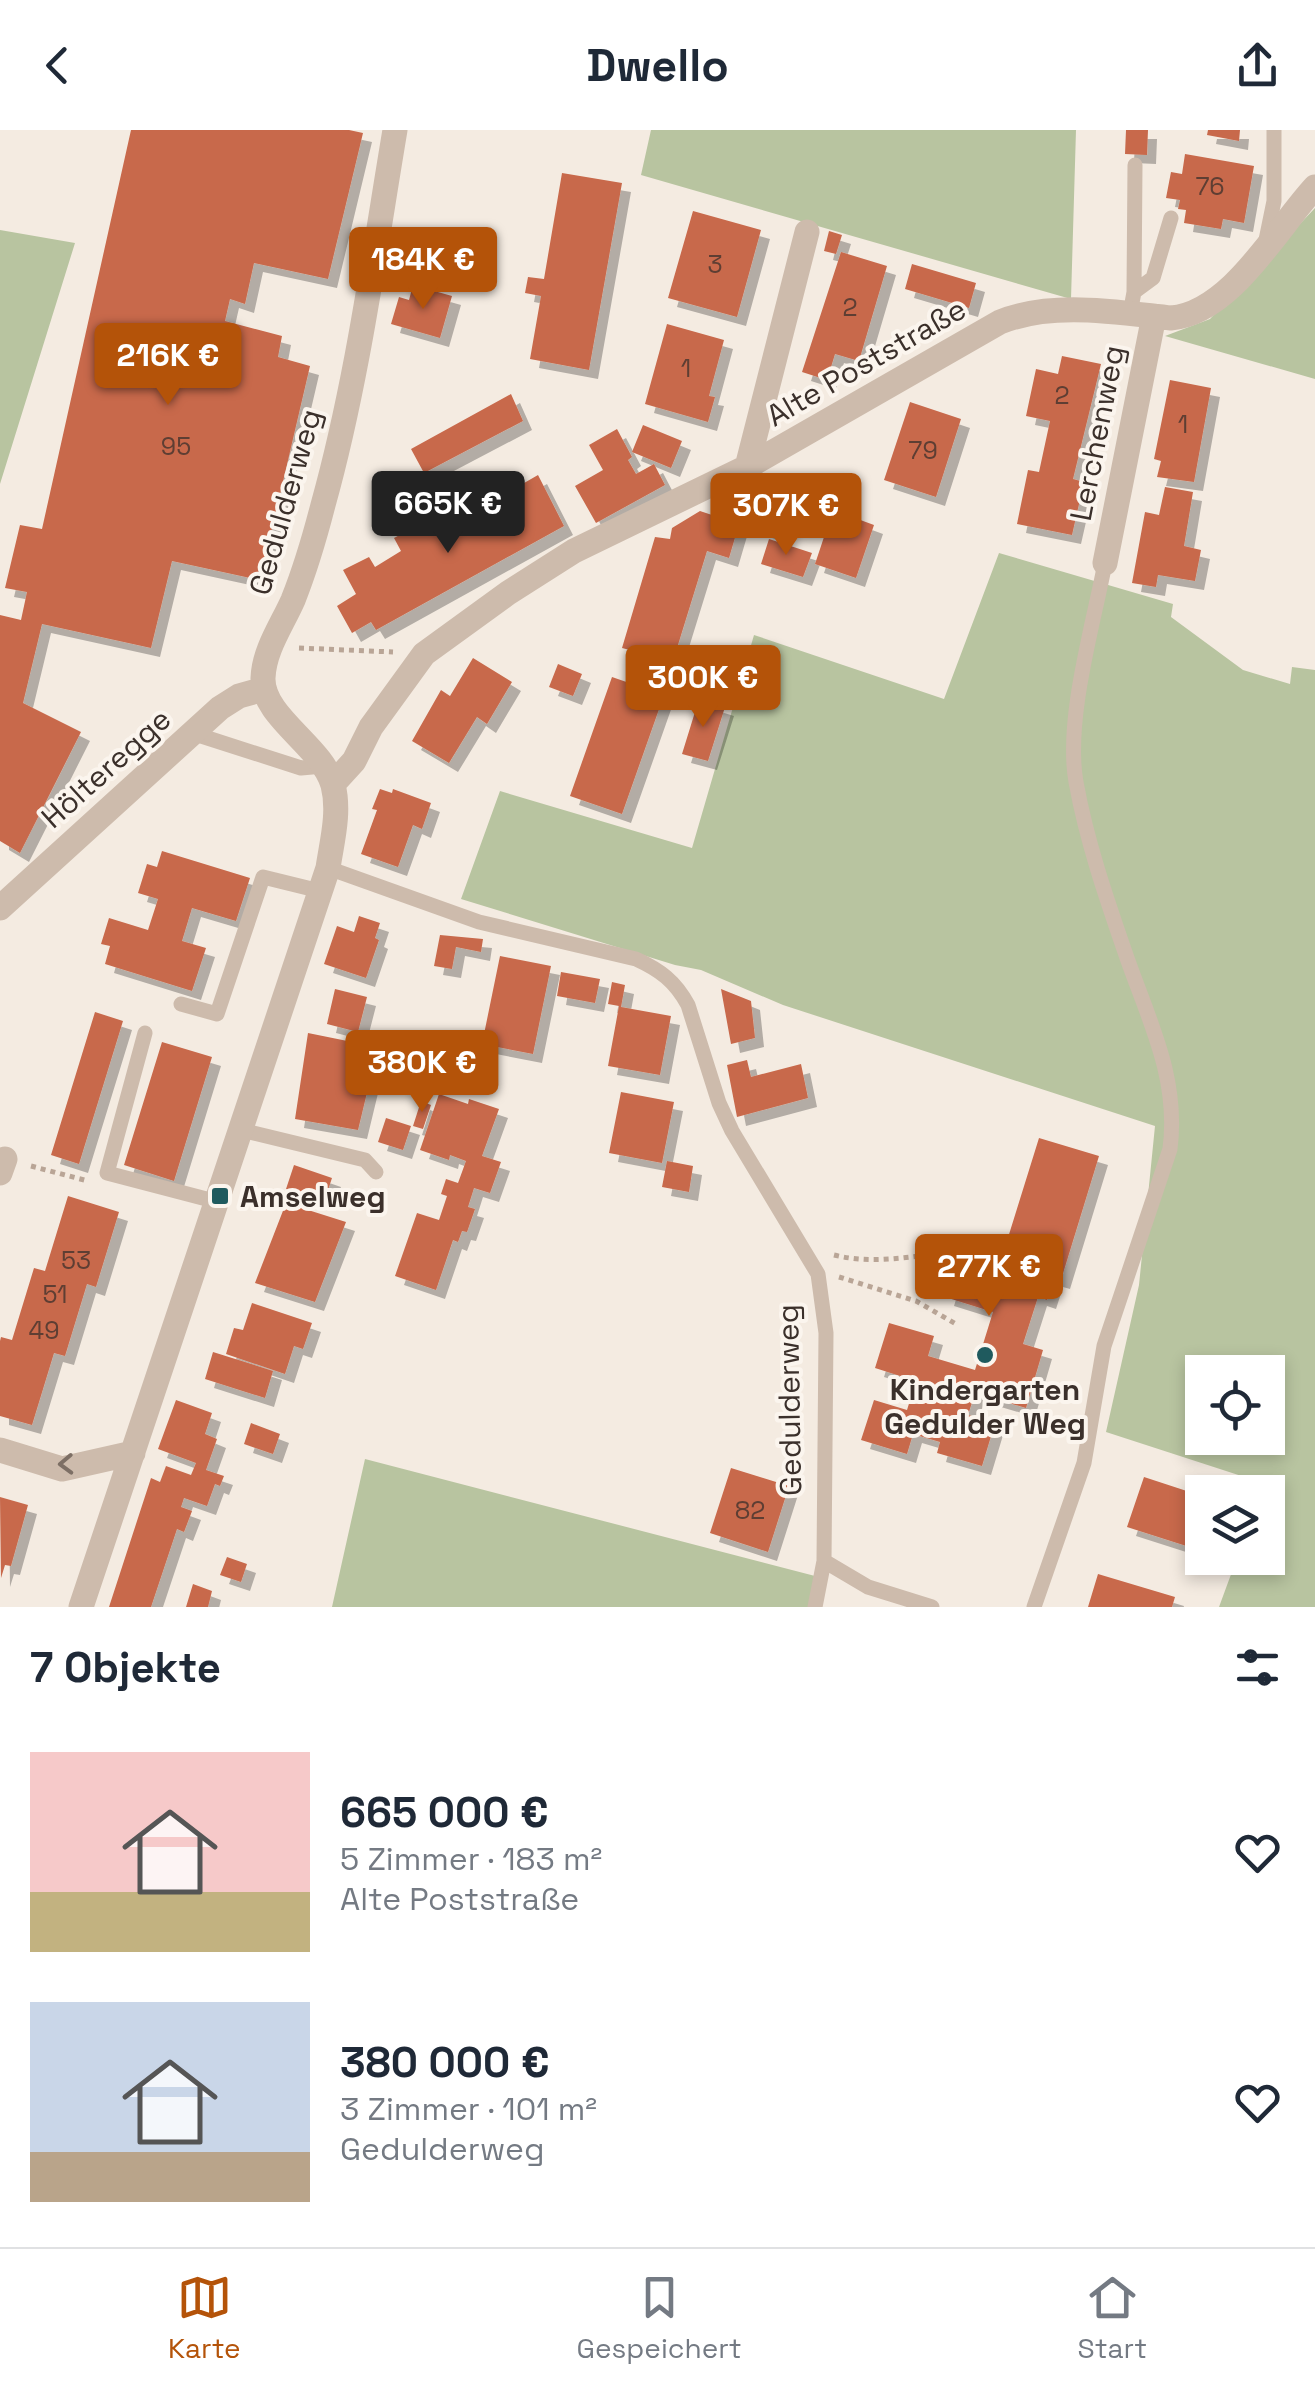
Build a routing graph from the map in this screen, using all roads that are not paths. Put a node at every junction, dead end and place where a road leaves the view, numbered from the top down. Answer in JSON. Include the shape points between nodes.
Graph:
{"nodes":[{"id":1,"x":394,"y":130,"type":"edge"},
{"id":2,"x":1274,"y":130,"type":"edge"},
{"id":3,"x":1135,"y":164,"type":"dead end"},
{"id":4,"x":1315,"y":187,"type":"edge"},
{"id":5,"x":1170,"y":218,"type":"dead end"},
{"id":6,"x":807,"y":232,"type":"dead end"},
{"id":7,"x":1265,"y":246,"type":"junction"},
{"id":8,"x":1140,"y":307,"type":"junction"},
{"id":9,"x":746,"y":468,"type":"junction"},
{"id":10,"x":1105,"y":563,"type":"joint"},
{"id":11,"x":264,"y":689,"type":"junction"},
{"id":12,"x":192,"y":733,"type":"junction"},
{"id":13,"x":328,"y":775,"type":"junction"},
{"id":14,"x":324,"y":880,"type":"junction"},
{"id":15,"x":0,"y":908,"type":"edge"},
{"id":16,"x":181,"y":1004,"type":"dead end"},
{"id":17,"x":145,"y":1033,"type":"dead end"},
{"id":18,"x":242,"y":1130,"type":"junction"},
{"id":19,"x":376,"y":1172,"type":"dead end"},
{"id":20,"x":218,"y":1202,"type":"junction"},
{"id":21,"x":0,"y":1450,"type":"edge"},
{"id":22,"x":133,"y":1452,"type":"junction"},
{"id":23,"x":824,"y":1562,"type":"junction"},
{"id":24,"x":80,"y":1607,"type":"edge"},
{"id":25,"x":815,"y":1607,"type":"edge"},
{"id":26,"x":932,"y":1607,"type":"edge"},
{"id":27,"x":1034,"y":1607,"type":"edge"}],
"edges":[{"from":1,"to":11,"type":"street","name":"Gedulderweg","via":[[352,386],[323,506],[267,656]]},
{"from":2,"to":7,"type":"lane","via":[[1274,201]]},
{"from":3,"to":8,"type":"lane"},
{"from":4,"to":7,"type":"street","name":"Alte Poststraße"},
{"from":5,"to":8,"type":"lane"},
{"from":6,"to":9,"type":"street"},
{"from":7,"to":8,"type":"street","name":"Alte Poststraße","via":[[1202,309],[1186,316]]},
{"from":8,"to":9,"type":"street","name":"Alte Poststraße","via":[[1019,314]]},
{"from":8,"to":10,"type":"street","name":"Lerchenweg"},
{"from":9,"to":13,"type":"street","name":"Alte Poststraße","via":[[574,551],[424,654],[354,760]]},
{"from":10,"to":27,"type":"lane","via":[[1074,727],[1075,777],[1092,858],[1169,1076],[1174,1116],[1170,1149],[1104,1346],[1084,1463]]},
{"from":11,"to":12,"type":"street","name":"Hölteregge","via":[[230,701]]},
{"from":11,"to":13,"type":"street"},
{"from":12,"to":13,"type":"lane"},
{"from":12,"to":15,"type":"street","name":"Hölteregge"},
{"from":13,"to":14,"type":"street","via":[[336,818]]},
{"from":14,"to":16,"type":"lane","name":"Gedulderweg","via":[[263,877],[217,1014]]},
{"from":14,"to":18,"type":"street"},
{"from":14,"to":23,"type":"lane","name":"Gedulderweg","via":[[636,959],[670,979],[688,1005],[732,1131],[818,1274],[826,1333]]},
{"from":17,"to":20,"type":"lane","via":[[107,1173]]},
{"from":18,"to":19,"type":"lane","via":[[365,1160]]},
{"from":18,"to":20,"type":"street"},
{"from":20,"to":22,"type":"street"},
{"from":22,"to":21,"type":"street","one_way":true,"via":[[62,1468]]},
{"from":22,"to":24,"type":"street"},
{"from":23,"to":25,"type":"lane","name":"Gedulderweg"},
{"from":23,"to":26,"type":"lane","via":[[868,1587]]}]}
